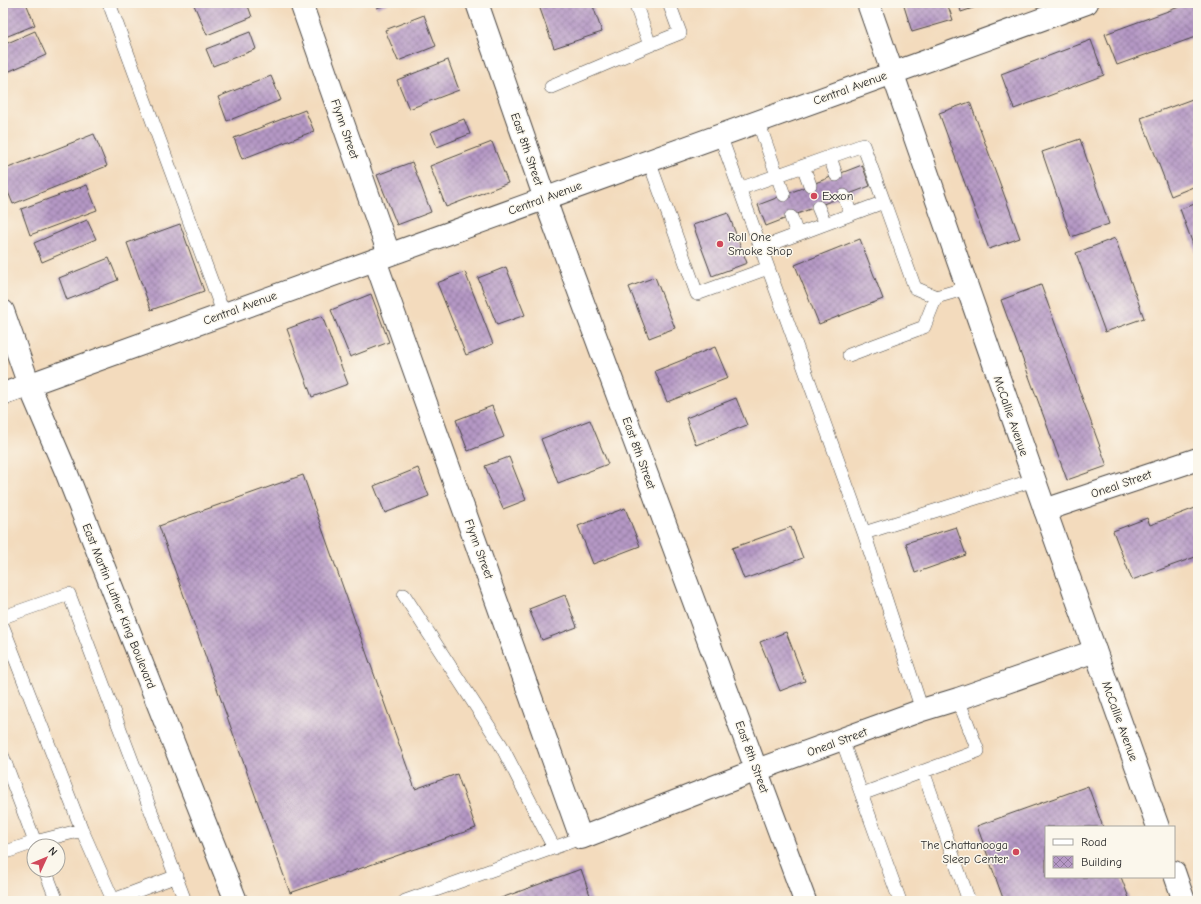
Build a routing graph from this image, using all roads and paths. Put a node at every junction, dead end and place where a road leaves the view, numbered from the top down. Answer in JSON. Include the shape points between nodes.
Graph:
{"nodes":[{"id":1,"x":109,"y":3,"type":"edge"},
{"id":2,"x":301,"y":3,"type":"edge"},
{"id":3,"x":477,"y":3,"type":"edge"},
{"id":4,"x":635,"y":3,"type":"edge"},
{"id":5,"x":669,"y":3,"type":"edge"},
{"id":6,"x":868,"y":3,"type":"edge"},
{"id":7,"x":1076,"y":5,"type":"edge"},
{"id":8,"x":650,"y":45,"type":"junction"},
{"id":9,"x":893,"y":73,"type":"junction"},
{"id":10,"x":551,"y":87,"type":"dead end"},
{"id":11,"x":758,"y":121,"type":"junction"},
{"id":12,"x":720,"y":135,"type":"junction"},
{"id":13,"x":830,"y":157,"type":"junction"},
{"id":14,"x":649,"y":161,"type":"junction"},
{"id":15,"x":803,"y":166,"type":"junction"},
{"id":16,"x":836,"y":175,"type":"dead end"},
{"id":17,"x":777,"y":176,"type":"junction"},
{"id":18,"x":810,"y":185,"type":"dead end"},
{"id":19,"x":739,"y":189,"type":"junction"},
{"id":20,"x":784,"y":195,"type":"dead end"},
{"id":21,"x":844,"y":196,"type":"dead end"},
{"id":22,"x":544,"y":198,"type":"junction"},
{"id":23,"x":884,"y":202,"type":"junction"},
{"id":24,"x":818,"y":207,"type":"dead end"},
{"id":25,"x":851,"y":214,"type":"junction"},
{"id":26,"x":791,"y":217,"type":"dead end"},
{"id":27,"x":825,"y":224,"type":"junction"},
{"id":28,"x":798,"y":234,"type":"junction"},
{"id":29,"x":761,"y":248,"type":"junction"},
{"id":30,"x":382,"y":257,"type":"junction"},
{"id":31,"x":768,"y":268,"type":"junction"},
{"id":32,"x":967,"y":288,"type":"junction"},
{"id":33,"x":936,"y":297,"type":"junction"},
{"id":34,"x":3,"y":310,"type":"edge"},
{"id":35,"x":224,"y":314,"type":"junction"},
{"id":36,"x":849,"y":355,"type":"dead end"},
{"id":37,"x":29,"y":385,"type":"junction"},
{"id":38,"x":3,"y":394,"type":"edge"},
{"id":39,"x":1198,"y":459,"type":"edge"},
{"id":40,"x":1034,"y":480,"type":"junction"},
{"id":41,"x":1045,"y":510,"type":"junction"},
{"id":42,"x":864,"y":533,"type":"junction"},
{"id":43,"x":404,"y":595,"type":"dead end"},
{"id":44,"x":3,"y":617,"type":"edge"},
{"id":45,"x":3,"y":627,"type":"edge"},
{"id":46,"x":1095,"y":651,"type":"junction"},
{"id":47,"x":958,"y":699,"type":"junction"},
{"id":48,"x":922,"y":710,"type":"junction"},
{"id":49,"x":842,"y":740,"type":"junction"},
{"id":50,"x":3,"y":757,"type":"edge"},
{"id":51,"x":757,"y":770,"type":"junction"},
{"id":52,"x":923,"y":771,"type":"junction"},
{"id":53,"x":9,"y":788,"type":"edge"},
{"id":54,"x":862,"y":794,"type":"junction"},
{"id":55,"x":1158,"y":826,"type":"edge"},
{"id":56,"x":82,"y":830,"type":"junction"},
{"id":57,"x":33,"y":838,"type":"edge"},
{"id":58,"x":56,"y":838,"type":"edge"},
{"id":59,"x":581,"y":838,"type":"junction"},
{"id":60,"x":26,"y":847,"type":"edge"},
{"id":61,"x":554,"y":848,"type":"junction"},
{"id":62,"x":3,"y":853,"type":"edge"},
{"id":63,"x":1175,"y":875,"type":"edge"},
{"id":64,"x":177,"y":876,"type":"junction"},
{"id":65,"x":48,"y":878,"type":"edge"},
{"id":66,"x":57,"y":901,"type":"edge"},
{"id":67,"x":185,"y":901,"type":"edge"},
{"id":68,"x":236,"y":901,"type":"edge"},
{"id":69,"x":405,"y":901,"type":"edge"},
{"id":70,"x":805,"y":901,"type":"edge"},
{"id":71,"x":900,"y":901,"type":"edge"},
{"id":72,"x":969,"y":901,"type":"edge"},
{"id":73,"x":1184,"y":901,"type":"edge"}],
"edges":[{"from":1,"to":35,"type":"lane"},
{"from":2,"to":30,"type":"street","name":"Flynn Street"},
{"from":3,"to":22,"type":"street","name":"East 8th Street"},
{"from":4,"to":8,"type":"lane"},
{"from":5,"to":8,"type":"lane","via":[[680,33]]},
{"from":6,"to":9,"type":"street","name":"McCallie Avenue"},
{"from":7,"to":9,"type":"street","name":"Central Avenue"},
{"from":8,"to":10,"type":"lane"},
{"from":9,"to":11,"type":"street","name":"Central Avenue"},
{"from":9,"to":32,"type":"street","name":"McCallie Avenue"},
{"from":11,"to":12,"type":"street","name":"Central Avenue"},
{"from":11,"to":17,"type":"lane"},
{"from":12,"to":14,"type":"street","name":"Central Avenue"},
{"from":12,"to":19,"type":"lane"},
{"from":13,"to":15,"type":"lane"},
{"from":13,"to":16,"type":"lane"},
{"from":13,"to":23,"type":"lane","via":[[863,145]]},
{"from":14,"to":22,"type":"street","name":"Central Avenue"},
{"from":14,"to":31,"type":"lane","via":[[697,294]]},
{"from":15,"to":17,"type":"lane"},
{"from":15,"to":18,"type":"lane"},
{"from":17,"to":19,"type":"lane"},
{"from":17,"to":20,"type":"lane"},
{"from":19,"to":29,"type":"lane"},
{"from":21,"to":25,"type":"lane"},
{"from":22,"to":30,"type":"street","name":"Central Avenue"},
{"from":22,"to":51,"type":"street","name":"East 8th Street"},
{"from":23,"to":25,"type":"lane"},
{"from":23,"to":33,"type":"lane","via":[[915,288]]},
{"from":24,"to":27,"type":"lane"},
{"from":25,"to":27,"type":"lane"},
{"from":26,"to":28,"type":"lane"},
{"from":27,"to":28,"type":"lane"},
{"from":28,"to":29,"type":"lane"},
{"from":29,"to":31,"type":"lane"},
{"from":30,"to":35,"type":"street","name":"Central Avenue"},
{"from":30,"to":59,"type":"street","name":"Flynn Street"},
{"from":31,"to":42,"type":"lane"},
{"from":32,"to":33,"type":"lane"},
{"from":32,"to":40,"type":"street","name":"McCallie Avenue"},
{"from":33,"to":36,"type":"lane","via":[[924,326]]},
{"from":34,"to":37,"type":"street","name":"East Martin Luther King Boulevard"},
{"from":35,"to":37,"type":"street","name":"Central Avenue"},
{"from":37,"to":38,"type":"street","name":"Central Avenue"},
{"from":37,"to":68,"type":"street","name":"East Martin Luther King Boulevard","via":[[67,474]]},
{"from":39,"to":41,"type":"street","name":"Oneal Street"},
{"from":40,"to":41,"type":"street","name":"McCallie Avenue"},
{"from":40,"to":42,"type":"lane"},
{"from":41,"to":46,"type":"street","name":"McCallie Avenue"},
{"from":42,"to":48,"type":"lane"},
{"from":43,"to":61,"type":"lane","via":[[501,745]]},
{"from":44,"to":64,"type":"lane","via":[[69,594]]},
{"from":45,"to":56,"type":"lane"},
{"from":46,"to":47,"type":"street","name":"Oneal Street"},
{"from":46,"to":55,"type":"street","name":"McCallie Avenue"},
{"from":47,"to":48,"type":"street","name":"Oneal Street"},
{"from":47,"to":52,"type":"lane","via":[[978,751]]},
{"from":48,"to":49,"type":"street","name":"Oneal Street"},
{"from":49,"to":51,"type":"street","name":"Oneal Street"},
{"from":49,"to":54,"type":"lane"},
{"from":50,"to":53,"type":"lane"},
{"from":51,"to":59,"type":"street","name":"Oneal Street"},
{"from":51,"to":70,"type":"street","name":"East 8th Street"},
{"from":52,"to":54,"type":"lane"},
{"from":52,"to":72,"type":"lane"},
{"from":53,"to":57,"type":"lane"},
{"from":54,"to":71,"type":"lane"},
{"from":56,"to":58,"type":"lane"},
{"from":56,"to":64,"type":"lane","via":[[113,900]]},
{"from":59,"to":61,"type":"lane"},
{"from":60,"to":62,"type":"lane"},
{"from":61,"to":69,"type":"lane"},
{"from":63,"to":73,"type":"street"},
{"from":64,"to":67,"type":"lane"},
{"from":65,"to":66,"type":"lane"}]}
